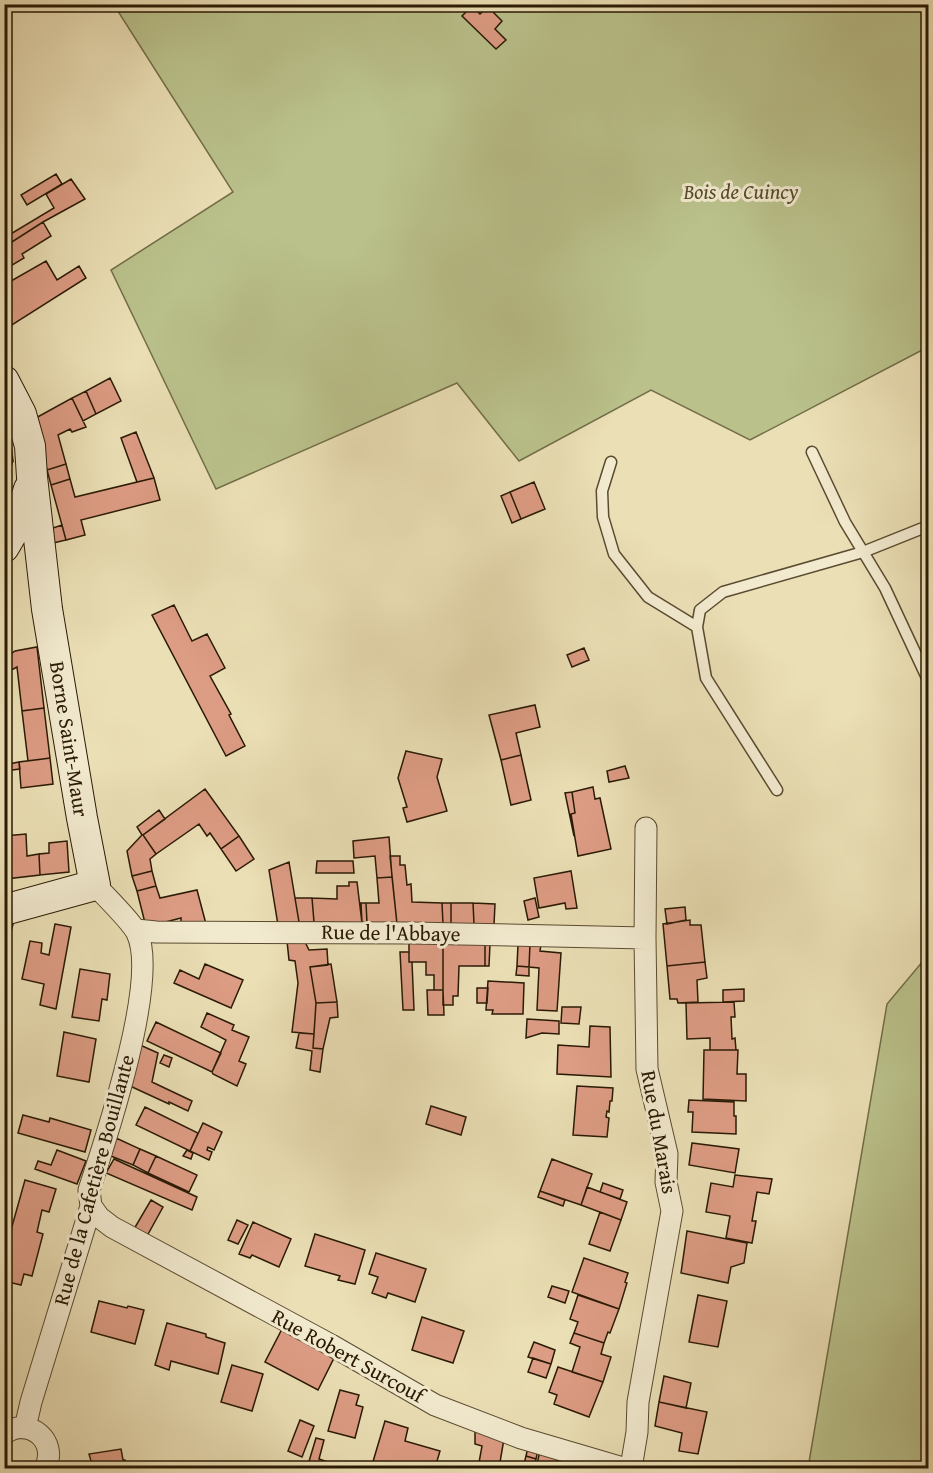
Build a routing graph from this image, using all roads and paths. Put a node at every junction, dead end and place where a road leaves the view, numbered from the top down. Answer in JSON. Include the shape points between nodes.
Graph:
{"nodes":[{"id":1,"x":4,"y":381,"type":"edge"},
{"id":2,"x":812,"y":452,"type":"dead end"},
{"id":3,"x":611,"y":462,"type":"dead end"},
{"id":4,"x":32,"y":477,"type":"junction"},
{"id":5,"x":928,"y":526,"type":"edge"},
{"id":6,"x":4,"y":547,"type":"edge"},
{"id":7,"x":863,"y":552,"type":"junction"},
{"id":8,"x":4,"y":553,"type":"edge"},
{"id":9,"x":46,"y":594,"type":"junction"},
{"id":10,"x":697,"y":627,"type":"junction"},
{"id":11,"x":928,"y":680,"type":"edge"},
{"id":12,"x":777,"y":790,"type":"dead end"},
{"id":13,"x":646,"y":828,"type":"dead end"},
{"id":14,"x":95,"y":885,"type":"junction"},
{"id":15,"x":4,"y":910,"type":"edge"},
{"id":16,"x":136,"y":930,"type":"junction"},
{"id":17,"x":645,"y":938,"type":"junction"},
{"id":18,"x":91,"y":1206,"type":"junction"},
{"id":19,"x":26,"y":1428,"type":"junction"},
{"id":20,"x":4,"y":1434,"type":"edge"},
{"id":21,"x":45,"y":1468,"type":"edge"},
{"id":22,"x":623,"y":1468,"type":"edge"},
{"id":23,"x":631,"y":1468,"type":"edge"}],
"edges":[{"from":1,"to":4,"type":"street","name":"Borne Saint-Maur","via":[[27,432]]},
{"from":2,"to":7,"type":"lane","via":[[844,522]]},
{"from":3,"to":10,"type":"lane","via":[[602,491],[603,517],[614,554],[648,597]]},
{"from":4,"to":6,"type":"street","via":[[23,510]]},
{"from":4,"to":9,"type":"street","name":"Borne Saint-Maur"},
{"from":5,"to":7,"type":"lane"},
{"from":7,"to":10,"type":"lane","via":[[723,592],[700,610]]},
{"from":7,"to":11,"type":"lane","via":[[885,588]]},
{"from":8,"to":9,"type":"street","name":"Borne Saint-Maur","via":[[30,567]]},
{"from":9,"to":14,"type":"street","name":"Borne Saint-Maur"},
{"from":10,"to":12,"type":"lane","via":[[706,678]]},
{"from":13,"to":17,"type":"street","name":"Rue du Marais"},
{"from":14,"to":15,"type":"street"},
{"from":14,"to":16,"type":"street"},
{"from":16,"to":17,"type":"street","name":"Rue de l'Abbaye"},
{"from":16,"to":18,"type":"street","name":"Rue de la Cafetière Bouillante","via":[[143,958],[140,999],[122,1082],[89,1190]]},
{"from":17,"to":23,"type":"street","name":"Rue du Marais","via":[[648,1078],[668,1154],[666,1177],[672,1211]]},
{"from":18,"to":19,"type":"street","name":"Rue de la Cafetière Bouillante"},
{"from":18,"to":22,"type":"street","name":"Rue Robert Surcouf","via":[[112,1227],[435,1405],[521,1438]]},
{"from":19,"to":20,"type":"street"},
{"from":19,"to":21,"type":"street","via":[[38,1432],[47,1443]]}]}
